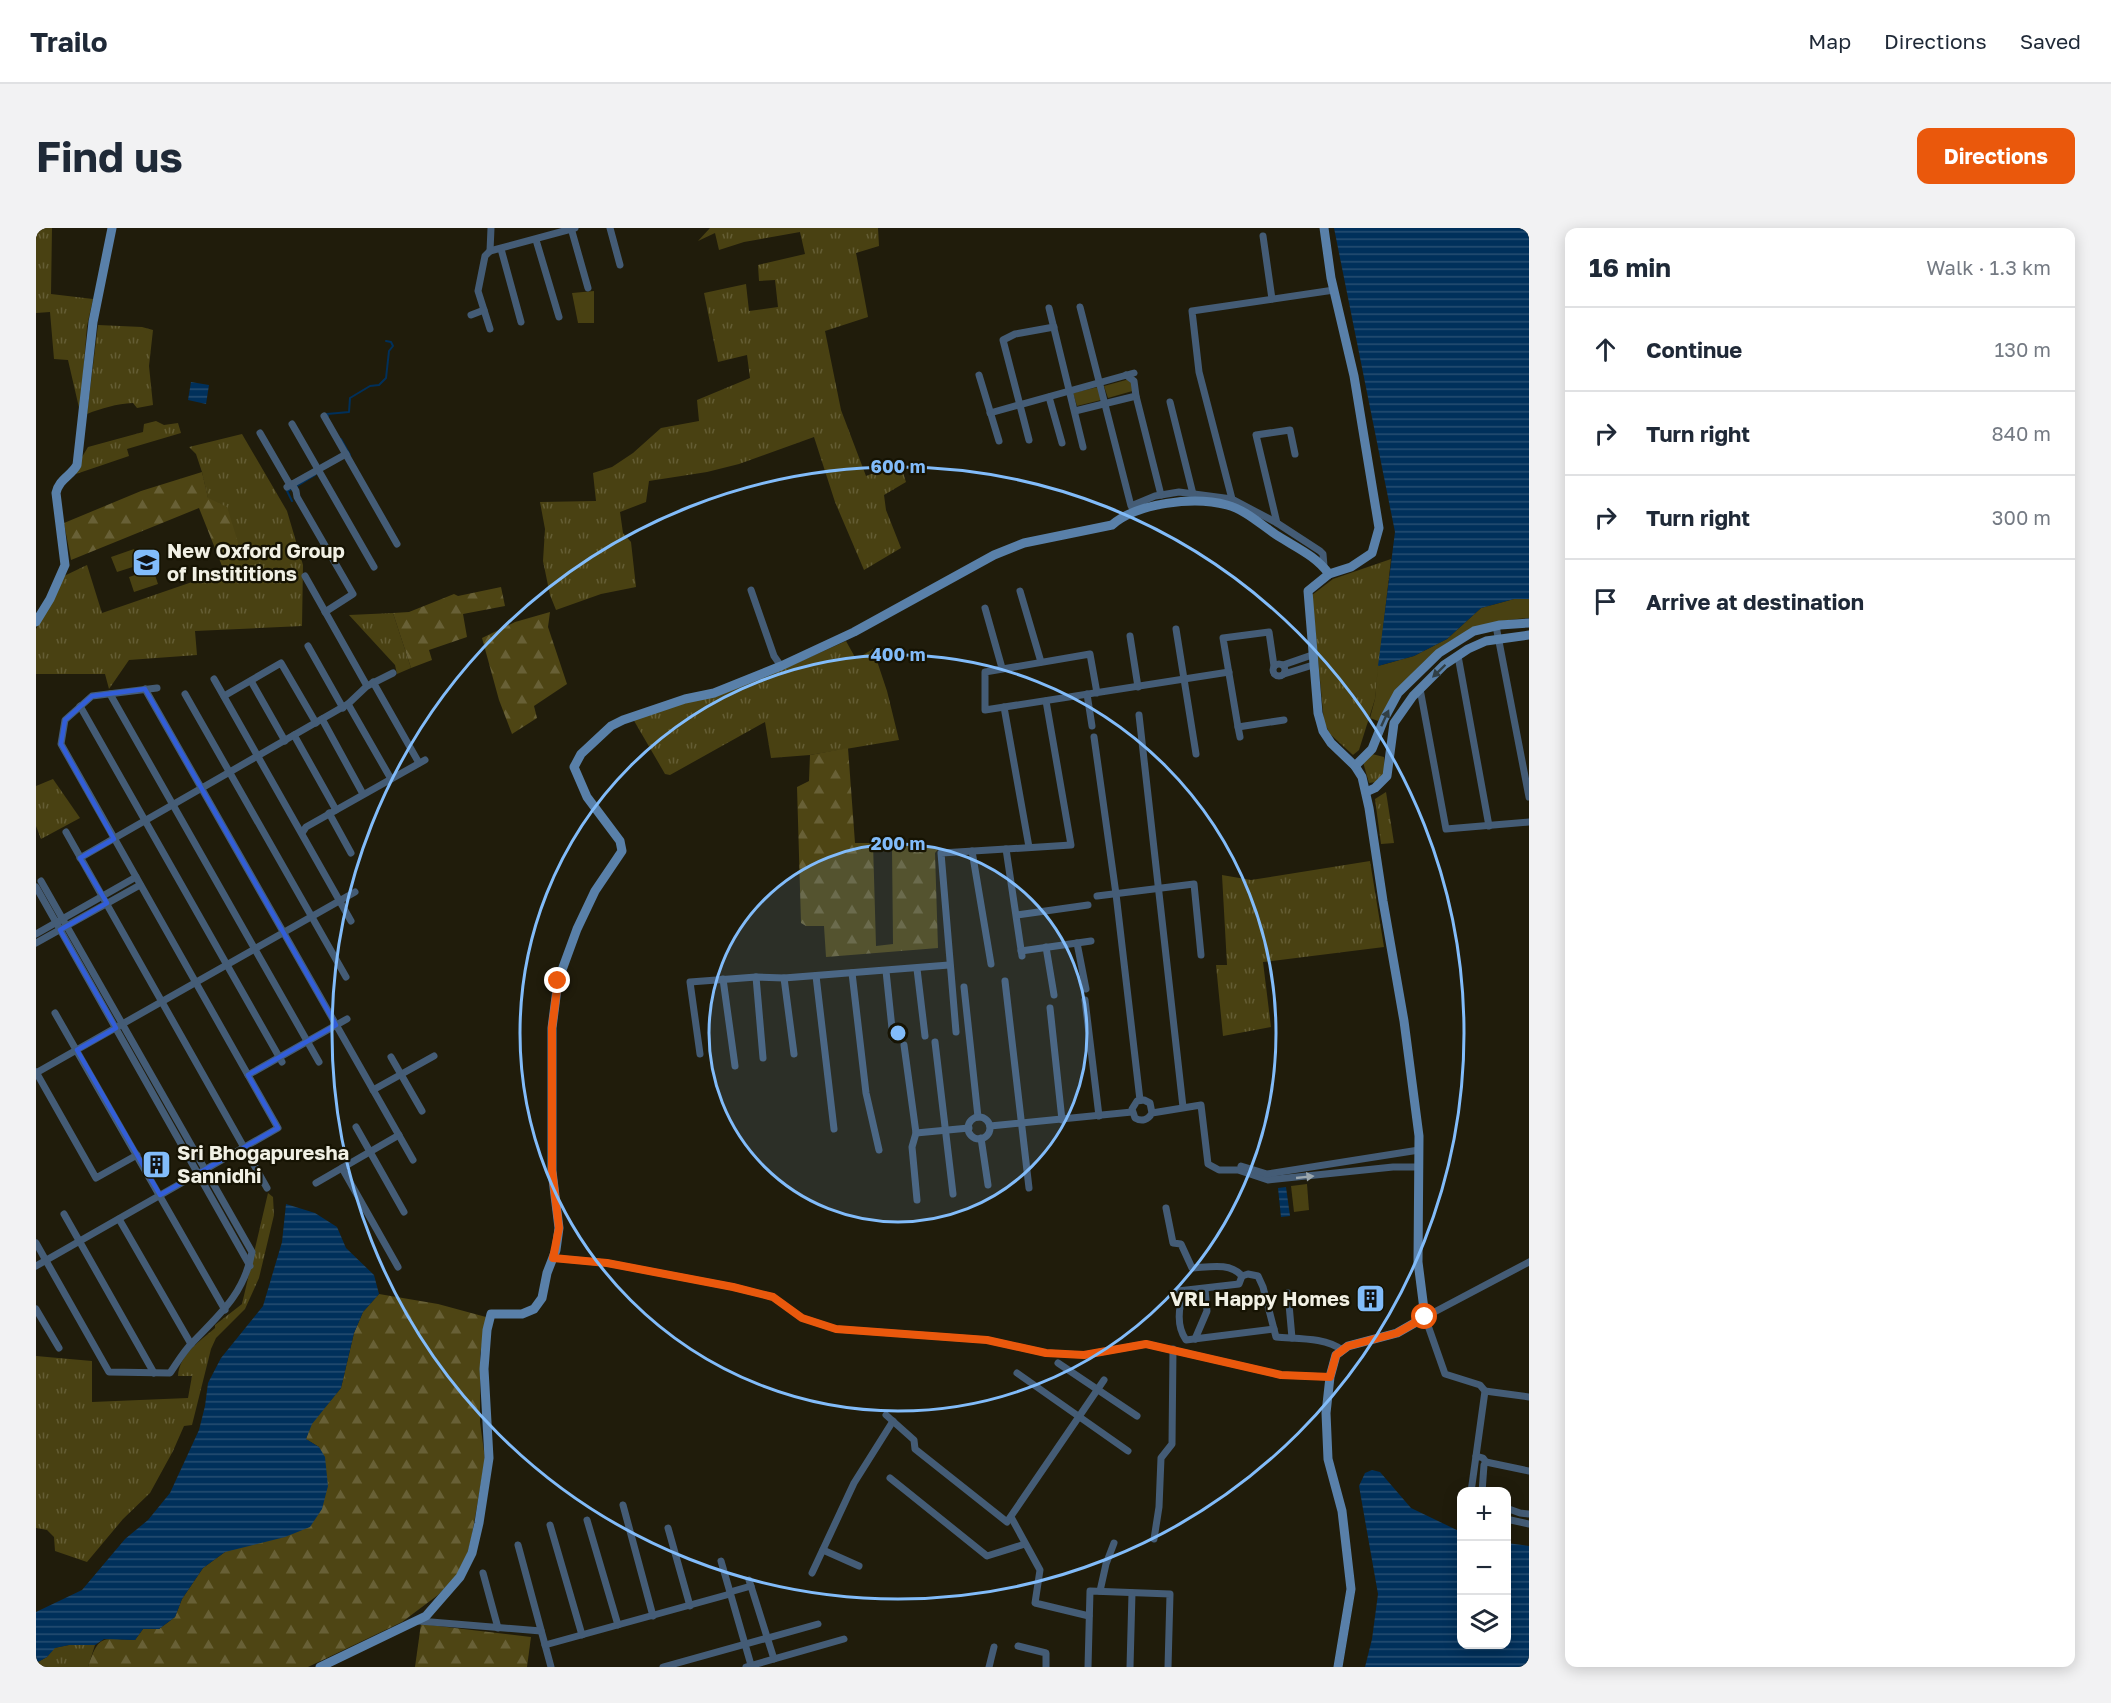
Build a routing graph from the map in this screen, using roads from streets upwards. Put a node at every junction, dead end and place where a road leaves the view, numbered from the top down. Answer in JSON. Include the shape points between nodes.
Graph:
{"nodes":[{"id":1,"x":112,"y":228,"type":"edge"},
{"id":2,"x":491,"y":228,"type":"edge"},
{"id":3,"x":573,"y":228,"type":"edge"},
{"id":4,"x":610,"y":228,"type":"edge"},
{"id":5,"x":1324,"y":228,"type":"edge"},
{"id":6,"x":1263,"y":236,"type":"dead end"},
{"id":7,"x":536,"y":240,"type":"junction"},
{"id":8,"x":501,"y":249,"type":"junction"},
{"id":9,"x":490,"y":251,"type":"junction"},
{"id":10,"x":620,"y":266,"type":"dead end"},
{"id":11,"x":588,"y":288,"type":"dead end"},
{"id":12,"x":1334,"y":290,"type":"junction"},
{"id":13,"x":1272,"y":299,"type":"junction"},
{"id":14,"x":1080,"y":307,"type":"dead end"},
{"id":15,"x":1049,"y":308,"type":"dead end"},
{"id":16,"x":484,"y":310,"type":"junction"},
{"id":17,"x":471,"y":315,"type":"dead end"},
{"id":18,"x":559,"y":317,"type":"dead end"},
{"id":19,"x":521,"y":322,"type":"dead end"},
{"id":20,"x":1054,"y":327,"type":"junction"},
{"id":21,"x":490,"y":328,"type":"dead end"},
{"id":22,"x":979,"y":375,"type":"dead end"},
{"id":23,"x":1099,"y":383,"type":"junction"},
{"id":24,"x":1070,"y":391,"type":"junction"},
{"id":25,"x":1136,"y":396,"type":"junction"},
{"id":26,"x":1049,"y":397,"type":"junction"},
{"id":27,"x":1170,"y":402,"type":"dead end"},
{"id":28,"x":1104,"y":403,"type":"junction"},
{"id":29,"x":1019,"y":405,"type":"junction"},
{"id":30,"x":1075,"y":411,"type":"junction"},
{"id":31,"x":990,"y":413,"type":"junction"},
{"id":32,"x":324,"y":416,"type":"dead end"},
{"id":33,"x":292,"y":424,"type":"dead end"},
{"id":34,"x":260,"y":433,"type":"dead end"},
{"id":35,"x":1029,"y":440,"type":"dead end"},
{"id":36,"x":999,"y":441,"type":"dead end"},
{"id":37,"x":1062,"y":443,"type":"dead end"},
{"id":38,"x":1083,"y":447,"type":"dead end"},
{"id":39,"x":346,"y":454,"type":"junction"},
{"id":40,"x":1295,"y":454,"type":"dead end"},
{"id":41,"x":318,"y":470,"type":"junction"},
{"id":42,"x":290,"y":486,"type":"junction"},
{"id":43,"x":1193,"y":494,"type":"junction"},
{"id":44,"x":1161,"y":495,"type":"junction"},
{"id":45,"x":1232,"y":499,"type":"junction"},
{"id":46,"x":1277,"y":523,"type":"junction"},
{"id":47,"x":397,"y":544,"type":"dead end"},
{"id":48,"x":374,"y":567,"type":"dead end"},
{"id":49,"x":1326,"y":570,"type":"junction"},
{"id":50,"x":305,"y":576,"type":"dead end"},
{"id":51,"x":751,"y":590,"type":"dead end"},
{"id":52,"x":1020,"y":591,"type":"dead end"},
{"id":53,"x":985,"y":608,"type":"dead end"},
{"id":54,"x":325,"y":612,"type":"junction"},
{"id":55,"x":36,"y":622,"type":"edge"},
{"id":56,"x":1529,"y":623,"type":"edge"},
{"id":57,"x":1496,"y":626,"type":"junction"},
{"id":58,"x":1176,"y":629,"type":"dead end"},
{"id":59,"x":1529,"y":635,"type":"edge"},
{"id":60,"x":1130,"y":636,"type":"dead end"},
{"id":61,"x":1499,"y":638,"type":"junction"},
{"id":62,"x":308,"y":646,"type":"dead end"},
{"id":63,"x":1312,"y":655,"type":"junction"},
{"id":64,"x":1458,"y":656,"type":"junction"},
{"id":65,"x":1041,"y":662,"type":"junction"},
{"id":66,"x":1283,"y":665,"type":"junction"},
{"id":67,"x":1313,"y":665,"type":"junction"},
{"id":68,"x":781,"y":666,"type":"junction"},
{"id":69,"x":1274,"y":666,"type":"junction"},
{"id":70,"x":1002,"y":668,"type":"junction"},
{"id":71,"x":1228,"y":672,"type":"junction"},
{"id":72,"x":393,"y":673,"type":"dead end"},
{"id":73,"x":1284,"y":675,"type":"junction"},
{"id":74,"x":214,"y":679,"type":"dead end"},
{"id":75,"x":1185,"y":680,"type":"junction"},
{"id":76,"x":251,"y":681,"type":"junction"},
{"id":77,"x":370,"y":684,"type":"junction"},
{"id":78,"x":1138,"y":687,"type":"junction"},
{"id":79,"x":157,"y":688,"type":"dead end"},
{"id":80,"x":145,"y":689,"type":"junction"},
{"id":81,"x":1420,"y":690,"type":"junction"},
{"id":82,"x":1096,"y":693,"type":"junction"},
{"id":83,"x":110,"y":694,"type":"junction"},
{"id":84,"x":185,"y":694,"type":"dead end"},
{"id":85,"x":1087,"y":694,"type":"junction"},
{"id":86,"x":224,"y":696,"type":"junction"},
{"id":87,"x":1046,"y":701,"type":"junction"},
{"id":88,"x":80,"y":706,"type":"junction"},
{"id":89,"x":345,"y":706,"type":"junction"},
{"id":90,"x":1004,"y":707,"type":"junction"},
{"id":91,"x":1139,"y":715,"type":"dead end"},
{"id":92,"x":1284,"y":720,"type":"dead end"},
{"id":93,"x":319,"y":721,"type":"junction"},
{"id":94,"x":1092,"y":726,"type":"dead end"},
{"id":95,"x":1238,"y":727,"type":"junction"},
{"id":96,"x":294,"y":735,"type":"junction"},
{"id":97,"x":1094,"y":737,"type":"dead end"},
{"id":98,"x":1240,"y":737,"type":"dead end"},
{"id":99,"x":285,"y":741,"type":"junction"},
{"id":100,"x":1196,"y":754,"type":"dead end"},
{"id":101,"x":258,"y":756,"type":"junction"},
{"id":102,"x":1355,"y":766,"type":"junction"},
{"id":103,"x":230,"y":772,"type":"junction"},
{"id":104,"x":391,"y":779,"type":"junction"},
{"id":105,"x":202,"y":789,"type":"junction"},
{"id":106,"x":1366,"y":792,"type":"junction"},
{"id":107,"x":363,"y":794,"type":"junction"},
{"id":108,"x":1529,"y":797,"type":"edge"},
{"id":109,"x":173,"y":805,"type":"junction"},
{"id":110,"x":333,"y":812,"type":"junction"},
{"id":111,"x":145,"y":821,"type":"junction"},
{"id":112,"x":1529,"y":822,"type":"edge"},
{"id":113,"x":1489,"y":826,"type":"junction"},
{"id":114,"x":66,"y":832,"type":"dead end"},
{"id":115,"x":302,"y":833,"type":"junction"},
{"id":116,"x":114,"y":839,"type":"junction"},
{"id":117,"x":1029,"y":847,"type":"junction"},
{"id":118,"x":1006,"y":849,"type":"junction"},
{"id":119,"x":972,"y":851,"type":"junction"},
{"id":120,"x":351,"y":853,"type":"dead end"},
{"id":121,"x":80,"y":858,"type":"junction"},
{"id":122,"x":136,"y":877,"type":"junction"},
{"id":123,"x":38,"y":884,"type":"edge"},
{"id":124,"x":140,"y":885,"type":"junction"},
{"id":125,"x":1158,"y":889,"type":"junction"},
{"id":126,"x":355,"y":892,"type":"dead end"},
{"id":127,"x":1116,"y":894,"type":"junction"},
{"id":128,"x":102,"y":896,"type":"junction"},
{"id":129,"x":1097,"y":896,"type":"dead end"},
{"id":130,"x":340,"y":901,"type":"junction"},
{"id":131,"x":106,"y":903,"type":"junction"},
{"id":132,"x":1088,"y":905,"type":"dead end"},
{"id":133,"x":1017,"y":915,"type":"junction"},
{"id":134,"x":312,"y":917,"type":"junction"},
{"id":135,"x":59,"y":920,"type":"junction"},
{"id":136,"x":351,"y":921,"type":"dead end"},
{"id":137,"x":63,"y":928,"type":"junction"},
{"id":138,"x":36,"y":933,"type":"edge"},
{"id":139,"x":284,"y":933,"type":"junction"},
{"id":140,"x":1091,"y":941,"type":"dead end"},
{"id":141,"x":36,"y":943,"type":"edge"},
{"id":142,"x":1077,"y":943,"type":"junction"},
{"id":143,"x":1046,"y":947,"type":"junction"},
{"id":144,"x":255,"y":949,"type":"junction"},
{"id":145,"x":1201,"y":955,"type":"dead end"},
{"id":146,"x":991,"y":964,"type":"dead end"},
{"id":147,"x":227,"y":965,"type":"junction"},
{"id":148,"x":949,"y":965,"type":"junction"},
{"id":149,"x":917,"y":969,"type":"junction"},
{"id":150,"x":886,"y":971,"type":"junction"},
{"id":151,"x":852,"y":973,"type":"junction"},
{"id":152,"x":816,"y":976,"type":"junction"},
{"id":153,"x":346,"y":977,"type":"dead end"},
{"id":154,"x":756,"y":977,"type":"junction"},
{"id":155,"x":784,"y":978,"type":"junction"},
{"id":156,"x":723,"y":979,"type":"junction"},
{"id":157,"x":1005,"y":981,"type":"dead end"},
{"id":158,"x":195,"y":983,"type":"junction"},
{"id":159,"x":964,"y":987,"type":"dead end"},
{"id":160,"x":1086,"y":989,"type":"dead end"},
{"id":161,"x":1054,"y":995,"type":"dead end"},
{"id":162,"x":1085,"y":1000,"type":"dead end"},
{"id":163,"x":162,"y":1002,"type":"junction"},
{"id":164,"x":1050,"y":1008,"type":"dead end"},
{"id":165,"x":55,"y":1013,"type":"dead end"},
{"id":166,"x":347,"y":1019,"type":"dead end"},
{"id":167,"x":336,"y":1025,"type":"junction"},
{"id":168,"x":119,"y":1026,"type":"junction"},
{"id":169,"x":956,"y":1032,"type":"dead end"},
{"id":170,"x":925,"y":1036,"type":"dead end"},
{"id":171,"x":893,"y":1038,"type":"dead end"},
{"id":172,"x":307,"y":1041,"type":"junction"},
{"id":173,"x":935,"y":1042,"type":"dead end"},
{"id":174,"x":904,"y":1045,"type":"dead end"},
{"id":175,"x":77,"y":1050,"type":"junction"},
{"id":176,"x":700,"y":1054,"type":"dead end"},
{"id":177,"x":794,"y":1054,"type":"dead end"},
{"id":178,"x":434,"y":1056,"type":"dead end"},
{"id":179,"x":391,"y":1057,"type":"dead end"},
{"id":180,"x":763,"y":1058,"type":"dead end"},
{"id":181,"x":281,"y":1060,"type":"junction"},
{"id":182,"x":319,"y":1062,"type":"dead end"},
{"id":183,"x":735,"y":1066,"type":"dead end"},
{"id":184,"x":36,"y":1073,"type":"edge"},
{"id":185,"x":248,"y":1075,"type":"junction"},
{"id":186,"x":401,"y":1075,"type":"junction"},
{"id":187,"x":373,"y":1090,"type":"junction"},
{"id":188,"x":1140,"y":1100,"type":"junction"},
{"id":189,"x":1183,"y":1107,"type":"junction"},
{"id":190,"x":422,"y":1111,"type":"dead end"},
{"id":191,"x":1132,"y":1112,"type":"junction"},
{"id":192,"x":1152,"y":1113,"type":"junction"},
{"id":193,"x":1099,"y":1116,"type":"junction"},
{"id":194,"x":978,"y":1117,"type":"junction"},
{"id":195,"x":1062,"y":1120,"type":"junction"},
{"id":196,"x":1021,"y":1124,"type":"junction"},
{"id":197,"x":990,"y":1126,"type":"junction"},
{"id":198,"x":356,"y":1127,"type":"dead end"},
{"id":199,"x":969,"y":1128,"type":"junction"},
{"id":200,"x":834,"y":1129,"type":"dead end"},
{"id":201,"x":945,"y":1130,"type":"junction"},
{"id":202,"x":916,"y":1133,"type":"junction"},
{"id":203,"x":399,"y":1135,"type":"junction"},
{"id":204,"x":981,"y":1138,"type":"junction"},
{"id":205,"x":244,"y":1147,"type":"junction"},
{"id":206,"x":879,"y":1150,"type":"dead end"},
{"id":207,"x":1419,"y":1150,"type":"junction"},
{"id":208,"x":370,"y":1151,"type":"junction"},
{"id":209,"x":137,"y":1155,"type":"junction"},
{"id":210,"x":413,"y":1160,"type":"dead end"},
{"id":211,"x":1208,"y":1164,"type":"junction"},
{"id":212,"x":1419,"y":1167,"type":"junction"},
{"id":213,"x":342,"y":1168,"type":"junction"},
{"id":214,"x":205,"y":1170,"type":"junction"},
{"id":215,"x":198,"y":1174,"type":"junction"},
{"id":216,"x":316,"y":1183,"type":"dead end"},
{"id":217,"x":988,"y":1185,"type":"dead end"},
{"id":218,"x":267,"y":1188,"type":"dead end"},
{"id":219,"x":1029,"y":1188,"type":"dead end"},
{"id":220,"x":953,"y":1194,"type":"dead end"},
{"id":221,"x":160,"y":1196,"type":"junction"},
{"id":222,"x":917,"y":1200,"type":"dead end"},
{"id":223,"x":1166,"y":1208,"type":"dead end"},
{"id":224,"x":404,"y":1212,"type":"dead end"},
{"id":225,"x":64,"y":1214,"type":"dead end"},
{"id":226,"x":119,"y":1219,"type":"junction"},
{"id":227,"x":80,"y":1241,"type":"junction"},
{"id":228,"x":36,"y":1243,"type":"edge"},
{"id":229,"x":553,"y":1258,"type":"junction"},
{"id":230,"x":46,"y":1260,"type":"junction"},
{"id":231,"x":1529,"y":1262,"type":"edge"},
{"id":232,"x":36,"y":1266,"type":"edge"},
{"id":233,"x":250,"y":1266,"type":"junction"},
{"id":234,"x":398,"y":1267,"type":"dead end"},
{"id":235,"x":1242,"y":1276,"type":"junction"},
{"id":236,"x":1205,"y":1288,"type":"junction"},
{"id":237,"x":1288,"y":1293,"type":"dead end"},
{"id":238,"x":36,"y":1309,"type":"edge"},
{"id":239,"x":225,"y":1310,"type":"junction"},
{"id":240,"x":1425,"y":1317,"type":"junction"},
{"id":241,"x":1274,"y":1329,"type":"junction"},
{"id":242,"x":1293,"y":1338,"type":"junction"},
{"id":243,"x":1196,"y":1339,"type":"junction"},
{"id":244,"x":191,"y":1344,"type":"junction"},
{"id":245,"x":59,"y":1348,"type":"dead end"},
{"id":246,"x":1173,"y":1349,"type":"junction"},
{"id":247,"x":1342,"y":1350,"type":"junction"},
{"id":248,"x":1058,"y":1363,"type":"dead end"},
{"id":249,"x":154,"y":1373,"type":"junction"},
{"id":250,"x":1017,"y":1373,"type":"dead end"},
{"id":251,"x":1330,"y":1377,"type":"junction"},
{"id":252,"x":1104,"y":1380,"type":"dead end"},
{"id":253,"x":1097,"y":1389,"type":"junction"},
{"id":254,"x":1485,"y":1391,"type":"junction"},
{"id":255,"x":1529,"y":1397,"type":"edge"},
{"id":256,"x":886,"y":1415,"type":"dead end"},
{"id":257,"x":1079,"y":1416,"type":"junction"},
{"id":258,"x":1137,"y":1416,"type":"dead end"},
{"id":259,"x":893,"y":1421,"type":"junction"},
{"id":260,"x":1128,"y":1451,"type":"dead end"},
{"id":261,"x":1476,"y":1456,"type":"junction"},
{"id":262,"x":1486,"y":1462,"type":"junction"},
{"id":263,"x":1529,"y":1471,"type":"edge"},
{"id":264,"x":890,"y":1478,"type":"dead end"},
{"id":265,"x":1472,"y":1487,"type":"edge"},
{"id":266,"x":1482,"y":1487,"type":"edge"},
{"id":267,"x":623,"y":1505,"type":"dead end"},
{"id":268,"x":1511,"y":1509,"type":"edge"},
{"id":269,"x":1529,"y":1514,"type":"edge"},
{"id":270,"x":1011,"y":1517,"type":"junction"},
{"id":271,"x":587,"y":1520,"type":"dead end"},
{"id":272,"x":1511,"y":1520,"type":"edge"},
{"id":273,"x":1529,"y":1524,"type":"edge"},
{"id":274,"x":550,"y":1525,"type":"dead end"},
{"id":275,"x":668,"y":1528,"type":"dead end"},
{"id":276,"x":1154,"y":1539,"type":"dead end"},
{"id":277,"x":1114,"y":1543,"type":"dead end"},
{"id":278,"x":1025,"y":1544,"type":"junction"},
{"id":279,"x":518,"y":1545,"type":"dead end"},
{"id":280,"x":823,"y":1550,"type":"junction"},
{"id":281,"x":721,"y":1561,"type":"dead end"},
{"id":282,"x":859,"y":1566,"type":"dead end"},
{"id":283,"x":483,"y":1573,"type":"dead end"},
{"id":284,"x":812,"y":1573,"type":"dead end"},
{"id":285,"x":1101,"y":1591,"type":"junction"},
{"id":286,"x":730,"y":1593,"type":"junction"},
{"id":287,"x":1132,"y":1593,"type":"junction"},
{"id":288,"x":690,"y":1606,"type":"junction"},
{"id":289,"x":653,"y":1616,"type":"junction"},
{"id":290,"x":1089,"y":1616,"type":"junction"},
{"id":291,"x":419,"y":1621,"type":"junction"},
{"id":292,"x":818,"y":1624,"type":"dead end"},
{"id":293,"x":618,"y":1625,"type":"junction"},
{"id":294,"x":498,"y":1628,"type":"junction"},
{"id":295,"x":541,"y":1631,"type":"junction"},
{"id":296,"x":582,"y":1635,"type":"junction"},
{"id":297,"x":768,"y":1638,"type":"junction"},
{"id":298,"x":843,"y":1639,"type":"dead end"},
{"id":299,"x":745,"y":1644,"type":"junction"},
{"id":300,"x":545,"y":1645,"type":"junction"},
{"id":301,"x":1018,"y":1646,"type":"dead end"},
{"id":302,"x":994,"y":1647,"type":"dead end"},
{"id":303,"x":774,"y":1659,"type":"junction"},
{"id":304,"x":748,"y":1666,"type":"edge"},
{"id":305,"x":321,"y":1667,"type":"edge"},
{"id":306,"x":551,"y":1667,"type":"edge"},
{"id":307,"x":663,"y":1667,"type":"edge"},
{"id":308,"x":989,"y":1667,"type":"edge"},
{"id":309,"x":1046,"y":1667,"type":"edge"},
{"id":310,"x":1088,"y":1667,"type":"edge"},
{"id":311,"x":1130,"y":1667,"type":"edge"},
{"id":312,"x":1168,"y":1667,"type":"edge"},
{"id":313,"x":1338,"y":1667,"type":"edge"}],
"edges":[{"from":1,"to":55,"type":"street","via":[[93,322],[77,465],[57,485],[65,565]]},
{"from":2,"to":9,"type":"street"},
{"from":3,"to":7,"type":"street"},
{"from":3,"to":11,"type":"street"},
{"from":4,"to":10,"type":"street"},
{"from":5,"to":12,"type":"street"},
{"from":6,"to":13,"type":"street"},
{"from":7,"to":8,"type":"street"},
{"from":7,"to":18,"type":"street"},
{"from":8,"to":9,"type":"street"},
{"from":8,"to":19,"type":"street"},
{"from":9,"to":16,"type":"street","via":[[485,256],[478,291]]},
{"from":12,"to":13,"type":"street"},
{"from":12,"to":49,"type":"street","via":[[1354,376],[1379,528],[1372,553],[1351,567]]},
{"from":13,"to":45,"type":"street","via":[[1192,311],[1199,372]]},
{"from":14,"to":23,"type":"street"},
{"from":15,"to":20,"type":"street"},
{"from":16,"to":17,"type":"street"},
{"from":16,"to":21,"type":"street"},
{"from":20,"to":24,"type":"street"},
{"from":20,"to":29,"type":"street","via":[[1003,340]]},
{"from":22,"to":31,"type":"street"},
{"from":23,"to":24,"type":"street"},
{"from":23,"to":25,"type":"street","via":[[1130,374]]},
{"from":23,"to":28,"type":"street"},
{"from":24,"to":26,"type":"street"},
{"from":24,"to":30,"type":"street"},
{"from":25,"to":28,"type":"street"},
{"from":25,"to":44,"type":"street"},
{"from":26,"to":29,"type":"street"},
{"from":26,"to":37,"type":"street"},
{"from":27,"to":43,"type":"street"},
{"from":28,"to":30,"type":"street"},
{"from":28,"to":44,"type":"street","via":[[1131,506]]},
{"from":29,"to":31,"type":"street"},
{"from":29,"to":35,"type":"street"},
{"from":30,"to":38,"type":"street"},
{"from":31,"to":36,"type":"street"},
{"from":32,"to":39,"type":"street"},
{"from":33,"to":41,"type":"street"},
{"from":34,"to":42,"type":"street"},
{"from":39,"to":41,"type":"street"},
{"from":39,"to":47,"type":"street"},
{"from":40,"to":46,"type":"street","via":[[1290,430],[1256,435]]},
{"from":41,"to":42,"type":"street"},
{"from":41,"to":48,"type":"street"},
{"from":42,"to":54,"type":"street","via":[[353,594]]},
{"from":43,"to":44,"type":"street"},
{"from":43,"to":45,"type":"street"},
{"from":45,"to":46,"type":"street"},
{"from":46,"to":49,"type":"street","via":[[1323,554]]},
{"from":49,"to":63,"type":"street","via":[[1308,591]]},
{"from":49,"to":68,"type":"street","via":[[1320,561],[1227,505],[1200,501],[1152,506],[1112,525],[1024,543],[994,555],[895,611]]},
{"from":50,"to":54,"type":"street"},
{"from":51,"to":68,"type":"street"},
{"from":52,"to":65,"type":"street"},
{"from":53,"to":70,"type":"street"},
{"from":54,"to":77,"type":"street"},
{"from":56,"to":57,"type":"street"},
{"from":57,"to":61,"type":"street"},
{"from":102,"to":57,"type":"street","one_way":true,"via":[[1372,749],[1384,718],[1404,687],[1439,653],[1474,631]]},
{"from":58,"to":75,"type":"street"},
{"from":59,"to":61,"type":"street"},
{"from":60,"to":78,"type":"street"},
{"from":61,"to":64,"type":"street"},
{"from":61,"to":108,"type":"street"},
{"from":62,"to":89,"type":"street"},
{"from":63,"to":66,"type":"street"},
{"from":63,"to":67,"type":"street"},
{"from":64,"to":81,"type":"street","one_way":true},
{"from":64,"to":113,"type":"street"},
{"from":65,"to":70,"type":"street"},
{"from":65,"to":82,"type":"street","via":[[1090,654]]},
{"from":66,"to":69,"type":"street"},
{"from":66,"to":73,"type":"street"},
{"from":67,"to":73,"type":"street"},
{"from":67,"to":102,"type":"street","via":[[1323,731]]},
{"from":68,"to":229,"type":"street","via":[[714,693],[623,720],[611,726],[574,767],[582,788],[620,841],[622,851],[595,891],[558,981],[552,1028],[552,1161],[559,1228]]},
{"from":69,"to":71,"type":"street","via":[[1269,632],[1224,638]]},
{"from":69,"to":73,"type":"street","via":[[1276,676]]},
{"from":70,"to":90,"type":"street","via":[[985,672],[986,710]]},
{"from":71,"to":75,"type":"street"},
{"from":71,"to":95,"type":"street"},
{"from":72,"to":77,"type":"street"},
{"from":74,"to":86,"type":"street"},
{"from":75,"to":78,"type":"street"},
{"from":75,"to":100,"type":"street"},
{"from":76,"to":86,"type":"street"},
{"from":76,"to":93,"type":"street","via":[[281,663]]},
{"from":76,"to":99,"type":"street"},
{"from":77,"to":89,"type":"street"},
{"from":77,"to":104,"type":"street","via":[[422,761]]},
{"from":78,"to":82,"type":"street"},
{"from":79,"to":80,"type":"street"},
{"from":80,"to":83,"type":"street"},
{"from":80,"to":105,"type":"street"},
{"from":81,"to":106,"type":"street","via":[[1394,723],[1387,776]]},
{"from":81,"to":113,"type":"street","via":[[1446,829]]},
{"from":82,"to":85,"type":"street"},
{"from":83,"to":88,"type":"street","via":[[92,696]]},
{"from":83,"to":109,"type":"street"},
{"from":84,"to":103,"type":"street"},
{"from":85,"to":87,"type":"street"},
{"from":85,"to":94,"type":"street"},
{"from":86,"to":101,"type":"street"},
{"from":87,"to":90,"type":"street"},
{"from":87,"to":117,"type":"street","via":[[1071,844]]},
{"from":88,"to":111,"type":"street"},
{"from":88,"to":116,"type":"street","via":[[65,720],[61,744]]},
{"from":89,"to":93,"type":"street"},
{"from":89,"to":104,"type":"street"},
{"from":90,"to":117,"type":"street"},
{"from":91,"to":125,"type":"street"},
{"from":92,"to":95,"type":"street"},
{"from":93,"to":96,"type":"street"},
{"from":93,"to":107,"type":"street"},
{"from":95,"to":98,"type":"street"},
{"from":96,"to":99,"type":"street"},
{"from":96,"to":110,"type":"street"},
{"from":97,"to":127,"type":"street"},
{"from":99,"to":101,"type":"street"},
{"from":101,"to":103,"type":"street"},
{"from":101,"to":115,"type":"street"},
{"from":102,"to":106,"type":"street"},
{"from":103,"to":105,"type":"street"},
{"from":103,"to":134,"type":"street"},
{"from":104,"to":107,"type":"street"},
{"from":105,"to":109,"type":"street"},
{"from":105,"to":139,"type":"street"},
{"from":106,"to":207,"type":"street","via":[[1404,1021]]},
{"from":107,"to":110,"type":"street"},
{"from":109,"to":111,"type":"street"},
{"from":109,"to":144,"type":"street"},
{"from":110,"to":115,"type":"street","via":[[306,826]]},
{"from":110,"to":120,"type":"street"},
{"from":111,"to":116,"type":"street"},
{"from":111,"to":147,"type":"street"},
{"from":112,"to":113,"type":"street"},
{"from":114,"to":121,"type":"street"},
{"from":115,"to":130,"type":"street"},
{"from":116,"to":121,"type":"street"},
{"from":116,"to":122,"type":"street"},
{"from":117,"to":118,"type":"street"},
{"from":118,"to":119,"type":"street"},
{"from":118,"to":133,"type":"street"},
{"from":119,"to":146,"type":"street"},
{"from":119,"to":148,"type":"street","via":[[941,853]]},
{"from":121,"to":128,"type":"street"},
{"from":122,"to":124,"type":"street"},
{"from":122,"to":128,"type":"street"},
{"from":123,"to":135,"type":"street"},
{"from":124,"to":131,"type":"street"},
{"from":124,"to":158,"type":"street"},
{"from":125,"to":127,"type":"street"},
{"from":125,"to":145,"type":"street","via":[[1194,885]]},
{"from":125,"to":189,"type":"street"},
{"from":126,"to":130,"type":"street"},
{"from":127,"to":129,"type":"street"},
{"from":127,"to":188,"type":"street"},
{"from":128,"to":131,"type":"street"},
{"from":128,"to":135,"type":"street"},
{"from":130,"to":134,"type":"street"},
{"from":130,"to":136,"type":"street"},
{"from":131,"to":137,"type":"street"},
{"from":131,"to":163,"type":"street"},
{"from":132,"to":133,"type":"street"},
{"from":133,"to":143,"type":"street","via":[[1021,953]]},
{"from":134,"to":139,"type":"street"},
{"from":134,"to":153,"type":"street"},
{"from":135,"to":137,"type":"street"},
{"from":135,"to":138,"type":"street"},
{"from":137,"to":141,"type":"street"},
{"from":137,"to":168,"type":"street"},
{"from":139,"to":144,"type":"street"},
{"from":139,"to":167,"type":"street"},
{"from":140,"to":142,"type":"street"},
{"from":142,"to":143,"type":"street"},
{"from":142,"to":160,"type":"street"},
{"from":143,"to":161,"type":"street"},
{"from":144,"to":147,"type":"street"},
{"from":144,"to":172,"type":"street"},
{"from":147,"to":158,"type":"street"},
{"from":147,"to":181,"type":"street"},
{"from":148,"to":149,"type":"street"},
{"from":148,"to":169,"type":"street"},
{"from":149,"to":150,"type":"street"},
{"from":149,"to":170,"type":"street"},
{"from":150,"to":151,"type":"street"},
{"from":150,"to":171,"type":"street"},
{"from":151,"to":152,"type":"street"},
{"from":151,"to":206,"type":"street","via":[[866,1093]]},
{"from":152,"to":155,"type":"street"},
{"from":152,"to":200,"type":"street"},
{"from":154,"to":155,"type":"street"},
{"from":154,"to":156,"type":"street"},
{"from":154,"to":180,"type":"street"},
{"from":155,"to":177,"type":"street"},
{"from":156,"to":176,"type":"street","via":[[690,982]]},
{"from":156,"to":183,"type":"street"},
{"from":157,"to":196,"type":"street"},
{"from":158,"to":163,"type":"street"},
{"from":158,"to":185,"type":"street"},
{"from":159,"to":194,"type":"street"},
{"from":162,"to":193,"type":"street"},
{"from":163,"to":168,"type":"street"},
{"from":163,"to":205,"type":"street"},
{"from":164,"to":195,"type":"street"},
{"from":165,"to":175,"type":"street"},
{"from":166,"to":167,"type":"street"},
{"from":167,"to":172,"type":"street"},
{"from":167,"to":187,"type":"street"},
{"from":168,"to":175,"type":"street"},
{"from":168,"to":214,"type":"street"},
{"from":168,"to":215,"type":"street"},
{"from":172,"to":181,"type":"street"},
{"from":172,"to":182,"type":"street"},
{"from":173,"to":201,"type":"street"},
{"from":174,"to":202,"type":"street"},
{"from":175,"to":184,"type":"street"},
{"from":175,"to":209,"type":"street"},
{"from":178,"to":186,"type":"street"},
{"from":179,"to":186,"type":"street"},
{"from":181,"to":185,"type":"street"},
{"from":184,"to":209,"type":"street","via":[[96,1178]]},
{"from":185,"to":205,"type":"street","via":[[278,1128]]},
{"from":186,"to":187,"type":"street"},
{"from":186,"to":190,"type":"street"},
{"from":187,"to":203,"type":"street"},
{"from":188,"to":191,"type":"street","via":[[1132,1105]]},
{"from":188,"to":192,"type":"street","via":[[1150,1103]]},
{"from":189,"to":192,"type":"street"},
{"from":189,"to":211,"type":"street","via":[[1201,1105]]},
{"from":191,"to":192,"type":"street","via":[[1141,1120]]},
{"from":191,"to":193,"type":"street"},
{"from":193,"to":195,"type":"street"},
{"from":194,"to":197,"type":"street"},
{"from":194,"to":199,"type":"street"},
{"from":195,"to":196,"type":"street"},
{"from":196,"to":197,"type":"street"},
{"from":196,"to":219,"type":"street"},
{"from":197,"to":204,"type":"street"},
{"from":198,"to":208,"type":"street"},
{"from":199,"to":201,"type":"street"},
{"from":199,"to":204,"type":"street","via":[[971,1134]]},
{"from":201,"to":202,"type":"street"},
{"from":201,"to":220,"type":"street"},
{"from":202,"to":222,"type":"street","via":[[912,1147]]},
{"from":203,"to":208,"type":"street"},
{"from":203,"to":210,"type":"street"},
{"from":204,"to":217,"type":"street"},
{"from":205,"to":214,"type":"street"},
{"from":205,"to":218,"type":"street"},
{"from":207,"to":211,"type":"street","via":[[1267,1174],[1241,1166]]},
{"from":207,"to":212,"type":"street"},
{"from":208,"to":213,"type":"street"},
{"from":208,"to":224,"type":"street"},
{"from":209,"to":221,"type":"street"},
{"from":211,"to":212,"type":"street","one_way":true,"via":[[1268,1180]]},
{"from":212,"to":240,"type":"street","via":[[1418,1262]]},
{"from":213,"to":216,"type":"street"},
{"from":213,"to":234,"type":"street"},
{"from":214,"to":215,"type":"street"},
{"from":214,"to":233,"type":"street","via":[[252,1252]]},
{"from":215,"to":221,"type":"street"},
{"from":215,"to":233,"type":"street"},
{"from":221,"to":226,"type":"street"},
{"from":221,"to":239,"type":"street"},
{"from":223,"to":235,"type":"street","via":[[1173,1243],[1181,1244],[1192,1268],[1228,1267]]},
{"from":225,"to":227,"type":"street"},
{"from":226,"to":227,"type":"street"},
{"from":226,"to":244,"type":"street"},
{"from":227,"to":230,"type":"street"},
{"from":227,"to":249,"type":"street"},
{"from":228,"to":230,"type":"street"},
{"from":229,"to":246,"type":"street","via":[[607,1263],[763,1294],[802,1318],[836,1329],[987,1340],[1046,1353],[1084,1355],[1146,1344]]},
{"from":229,"to":291,"type":"street","via":[[542,1298],[534,1309],[522,1314],[491,1314],[484,1368],[489,1458],[472,1552],[460,1577]]},
{"from":230,"to":232,"type":"street"},
{"from":230,"to":249,"type":"street","via":[[109,1372]]},
{"from":231,"to":240,"type":"street"},
{"from":233,"to":239,"type":"street"},
{"from":235,"to":236,"type":"street","via":[[1239,1284]]},
{"from":235,"to":241,"type":"street","via":[[1258,1276]]},
{"from":236,"to":243,"type":"street","via":[[1207,1311]]},
{"from":236,"to":243,"type":"street","via":[[1181,1291],[1179,1314],[1183,1336],[1186,1340]]},
{"from":237,"to":242,"type":"street"},
{"from":238,"to":245,"type":"street"},
{"from":239,"to":244,"type":"street"},
{"from":240,"to":247,"type":"street","via":[[1397,1333]]},
{"from":240,"to":254,"type":"street","via":[[1445,1374],[1480,1385]]},
{"from":241,"to":242,"type":"street","via":[[1276,1337]]},
{"from":241,"to":243,"type":"street"},
{"from":242,"to":247,"type":"street","via":[[1335,1345]]},
{"from":244,"to":249,"type":"street","via":[[170,1373]]},
{"from":246,"to":251,"type":"street","via":[[1281,1375]]},
{"from":246,"to":276,"type":"street","via":[[1172,1444],[1161,1458]]},
{"from":247,"to":251,"type":"street","via":[[1336,1355]]},
{"from":248,"to":253,"type":"street"},
{"from":250,"to":257,"type":"street"},
{"from":251,"to":313,"type":"street","via":[[1326,1413],[1328,1459],[1342,1511],[1351,1589]]},
{"from":252,"to":253,"type":"street"},
{"from":253,"to":257,"type":"street"},
{"from":253,"to":258,"type":"street"},
{"from":254,"to":255,"type":"street"},
{"from":254,"to":261,"type":"street"},
{"from":256,"to":259,"type":"street"},
{"from":257,"to":260,"type":"street"},
{"from":257,"to":270,"type":"street"},
{"from":259,"to":270,"type":"street","via":[[914,1440],[915,1449],[1007,1522]]},
{"from":259,"to":280,"type":"street","via":[[854,1483]]},
{"from":261,"to":262,"type":"street"},
{"from":261,"to":265,"type":"street"},
{"from":262,"to":263,"type":"street"},
{"from":262,"to":266,"type":"street"},
{"from":264,"to":278,"type":"street","via":[[987,1556]]},
{"from":267,"to":289,"type":"street"},
{"from":268,"to":269,"type":"street"},
{"from":270,"to":278,"type":"street"},
{"from":271,"to":293,"type":"street"},
{"from":272,"to":273,"type":"street"},
{"from":274,"to":296,"type":"street"},
{"from":275,"to":288,"type":"street"},
{"from":277,"to":285,"type":"street"},
{"from":278,"to":290,"type":"street","via":[[1040,1570],[1035,1603]]},
{"from":279,"to":295,"type":"street"},
{"from":280,"to":282,"type":"street"},
{"from":280,"to":284,"type":"street"},
{"from":281,"to":286,"type":"street"},
{"from":283,"to":294,"type":"street"},
{"from":285,"to":287,"type":"street"},
{"from":285,"to":290,"type":"street","via":[[1090,1591]]},
{"from":286,"to":288,"type":"street"},
{"from":286,"to":297,"type":"street","via":[[750,1583]]},
{"from":286,"to":299,"type":"street"},
{"from":287,"to":311,"type":"street"},
{"from":287,"to":312,"type":"street","via":[[1170,1594]]},
{"from":288,"to":289,"type":"street"},
{"from":289,"to":293,"type":"street"},
{"from":290,"to":310,"type":"street"},
{"from":291,"to":294,"type":"street"},
{"from":291,"to":305,"type":"street"},
{"from":292,"to":297,"type":"street"},
{"from":293,"to":296,"type":"street"},
{"from":294,"to":295,"type":"street"},
{"from":295,"to":300,"type":"street"},
{"from":296,"to":300,"type":"street"},
{"from":297,"to":299,"type":"street"},
{"from":297,"to":303,"type":"street"},
{"from":298,"to":303,"type":"street"},
{"from":299,"to":304,"type":"street"},
{"from":299,"to":307,"type":"street"},
{"from":300,"to":306,"type":"street"},
{"from":301,"to":309,"type":"street","via":[[1046,1653]]},
{"from":302,"to":308,"type":"street"},
{"from":303,"to":304,"type":"street"}]}
